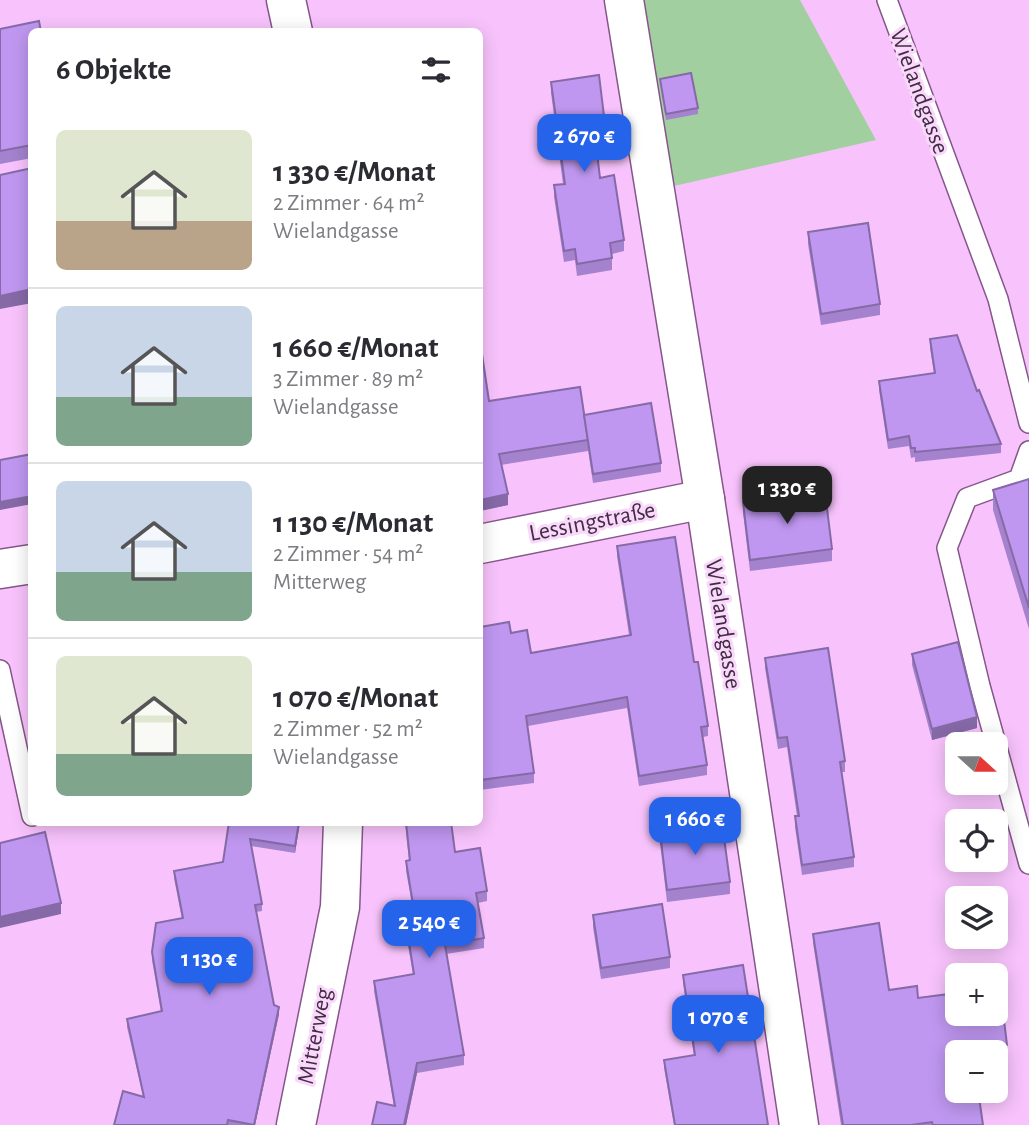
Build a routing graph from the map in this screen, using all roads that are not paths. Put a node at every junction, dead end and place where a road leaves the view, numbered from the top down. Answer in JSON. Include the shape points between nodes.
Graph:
{"nodes":[{"id":1,"x":286,"y":0,"type":"edge"},
{"id":2,"x":624,"y":0,"type":"edge"},
{"id":3,"x":887,"y":0,"type":"edge"},
{"id":4,"x":292,"y":28,"type":"edge"},
{"id":5,"x":1029,"y":423,"type":"edge"},
{"id":6,"x":1029,"y":452,"type":"edge"},
{"id":7,"x":705,"y":499,"type":"junction"},
{"id":8,"x":483,"y":543,"type":"edge"},
{"id":9,"x":28,"y":565,"type":"edge"},
{"id":10,"x":0,"y":569,"type":"edge"},
{"id":11,"x":0,"y":670,"type":"edge"},
{"id":12,"x":28,"y":800,"type":"edge"},
{"id":13,"x":344,"y":826,"type":"edge"},
{"id":14,"x":1029,"y":863,"type":"edge"},
{"id":15,"x":296,"y":1125,"type":"edge"},
{"id":16,"x":799,"y":1125,"type":"edge"}],
"edges":[{"from":1,"to":4,"type":"street"},
{"from":2,"to":7,"type":"street","name":"Wielandgasse"},
{"from":3,"to":5,"type":"lane","name":"Wielandgasse","via":[[998,299]]},
{"from":6,"to":14,"type":"lane","via":[[1019,479],[967,498],[947,548]]},
{"from":7,"to":8,"type":"street","name":"Lessingstraße"},
{"from":7,"to":16,"type":"street","name":"Wielandgasse"},
{"from":9,"to":10,"type":"street"},
{"from":11,"to":12,"type":"lane"},
{"from":13,"to":15,"type":"street","name":"Mitterweg","via":[[340,907]]}]}
